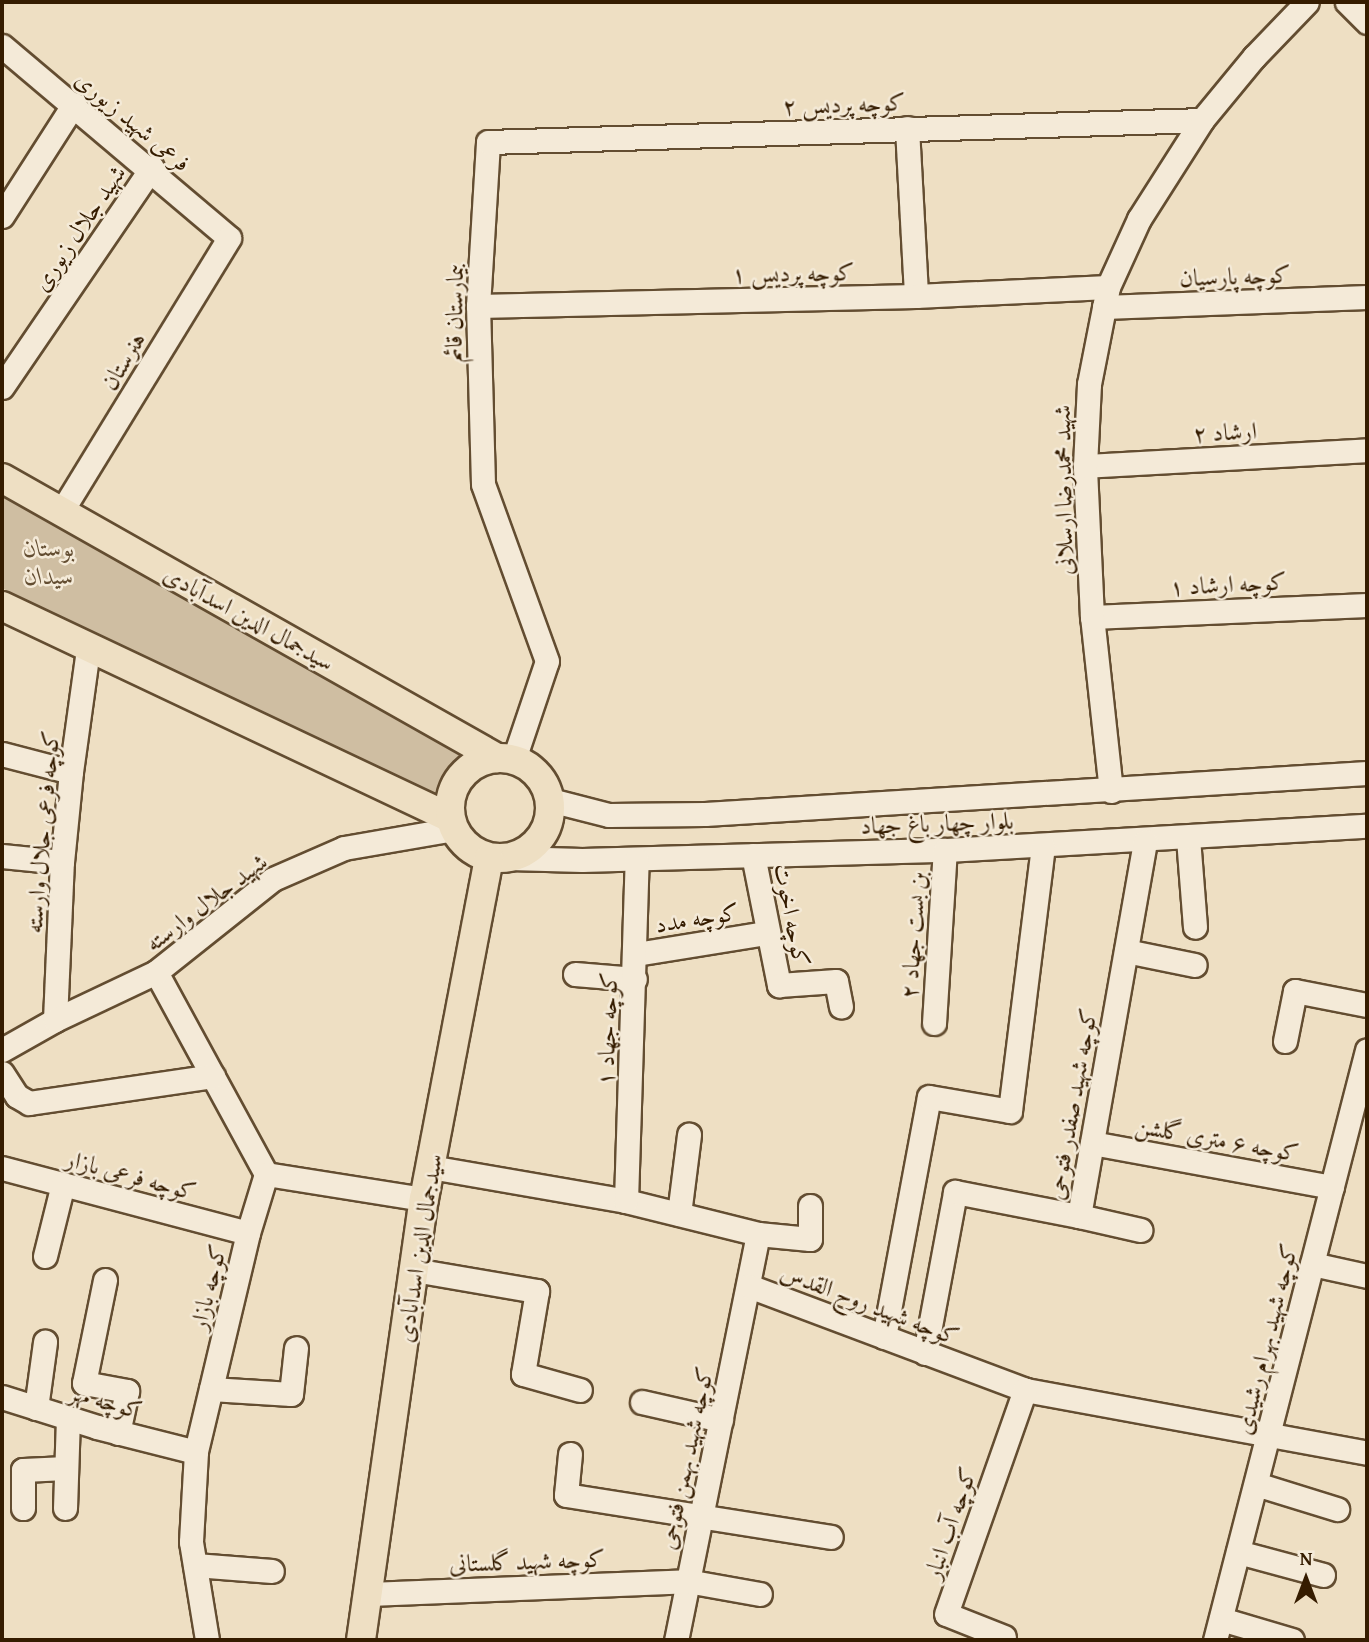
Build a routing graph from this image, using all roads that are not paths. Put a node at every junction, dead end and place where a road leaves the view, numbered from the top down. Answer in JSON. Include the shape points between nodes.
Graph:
{"nodes":[{"id":1,"x":1307,"y":2,"type":"edge"},
{"id":2,"x":1347,"y":2,"type":"edge"},
{"id":3,"x":1367,"y":22,"type":"edge"},
{"id":4,"x":2,"y":46,"type":"edge"},
{"id":5,"x":74,"y":104,"type":"junction"},
{"id":6,"x":1202,"y":120,"type":"junction"},
{"id":7,"x":906,"y":128,"type":"junction"},
{"id":8,"x":488,"y":142,"type":"joint"},
{"id":9,"x":151,"y":169,"type":"junction"},
{"id":10,"x":2,"y":216,"type":"edge"},
{"id":11,"x":229,"y":237,"type":"joint"},
{"id":12,"x":916,"y":296,"type":"junction"},
{"id":13,"x":1106,"y":297,"type":"junction"},
{"id":14,"x":1367,"y":297,"type":"edge"},
{"id":15,"x":478,"y":306,"type":"junction"},
{"id":16,"x":2,"y":387,"type":"edge"},
{"id":17,"x":1367,"y":450,"type":"edge"},
{"id":18,"x":1085,"y":466,"type":"junction"},
{"id":19,"x":2,"y":478,"type":"edge"},
{"id":20,"x":61,"y":512,"type":"junction"},
{"id":21,"x":1367,"y":605,"type":"edge"},
{"id":22,"x":2,"y":606,"type":"edge"},
{"id":23,"x":1092,"y":617,"type":"junction"},
{"id":24,"x":88,"y":649,"type":"junction"},
{"id":25,"x":2,"y":754,"type":"edge"},
{"id":26,"x":505,"y":759,"type":"junction"},
{"id":27,"x":71,"y":772,"type":"junction"},
{"id":28,"x":1367,"y":773,"type":"edge"},
{"id":29,"x":1111,"y":791,"type":"junction"},
{"id":30,"x":550,"y":800,"type":"junction"},
{"id":31,"x":452,"y":823,"type":"junction"},
{"id":32,"x":1367,"y":826,"type":"edge"},
{"id":33,"x":1188,"y":838,"type":"junction"},
{"id":34,"x":1145,"y":841,"type":"junction"},
{"id":35,"x":1043,"y":846,"type":"junction"},
{"id":36,"x":945,"y":850,"type":"junction"},
{"id":37,"x":753,"y":855,"type":"junction"},
{"id":38,"x":2,"y":856,"type":"edge"},
{"id":39,"x":499,"y":858,"type":"junction"},
{"id":40,"x":638,"y":859,"type":"junction"},
{"id":41,"x":62,"y":862,"type":"junction"},
{"id":42,"x":1195,"y":927,"type":"dead end"},
{"id":43,"x":766,"y":933,"type":"junction"},
{"id":44,"x":1126,"y":951,"type":"junction"},
{"id":45,"x":636,"y":954,"type":"junction"},
{"id":46,"x":1195,"y":965,"type":"dead end"},
{"id":47,"x":156,"y":972,"type":"junction"},
{"id":48,"x":575,"y":974,"type":"dead end"},
{"id":49,"x":635,"y":979,"type":"junction"},
{"id":50,"x":1367,"y":1005,"type":"edge"},
{"id":51,"x":841,"y":1007,"type":"dead end"},
{"id":52,"x":55,"y":1020,"type":"junction"},
{"id":53,"x":934,"y":1023,"type":"dead end"},
{"id":54,"x":1285,"y":1041,"type":"dead end"},
{"id":55,"x":2,"y":1050,"type":"edge"},
{"id":56,"x":1367,"y":1051,"type":"edge"},
{"id":57,"x":2,"y":1073,"type":"edge"},
{"id":58,"x":213,"y":1076,"type":"junction"},
{"id":59,"x":1359,"y":1121,"type":"edge"},
{"id":60,"x":689,"y":1135,"type":"dead end"},
{"id":61,"x":1092,"y":1143,"type":"junction"},
{"id":62,"x":430,"y":1167,"type":"junction"},
{"id":63,"x":2,"y":1168,"type":"edge"},
{"id":64,"x":267,"y":1174,"type":"junction"},
{"id":65,"x":63,"y":1184,"type":"junction"},
{"id":66,"x":1332,"y":1187,"type":"junction"},
{"id":67,"x":424,"y":1199,"type":"junction"},
{"id":68,"x":625,"y":1201,"type":"junction"},
{"id":69,"x":810,"y":1206,"type":"dead end"},
{"id":70,"x":679,"y":1214,"type":"junction"},
{"id":71,"x":1079,"y":1216,"type":"junction"},
{"id":72,"x":1140,"y":1230,"type":"dead end"},
{"id":73,"x":248,"y":1233,"type":"junction"},
{"id":74,"x":758,"y":1234,"type":"junction"},
{"id":75,"x":45,"y":1256,"type":"dead end"},
{"id":76,"x":1312,"y":1264,"type":"junction"},
{"id":77,"x":414,"y":1270,"type":"junction"},
{"id":78,"x":1367,"y":1276,"type":"edge"},
{"id":79,"x":106,"y":1280,"type":"dead end"},
{"id":80,"x":749,"y":1286,"type":"junction"},
{"id":81,"x":884,"y":1337,"type":"junction"},
{"id":82,"x":45,"y":1342,"type":"dead end"},
{"id":83,"x":296,"y":1348,"type":"dead end"},
{"id":84,"x":925,"y":1353,"type":"junction"},
{"id":85,"x":211,"y":1389,"type":"junction"},
{"id":86,"x":1025,"y":1390,"type":"junction"},
{"id":87,"x":580,"y":1391,"type":"dead end"},
{"id":88,"x":2,"y":1397,"type":"edge"},
{"id":89,"x":642,"y":1402,"type":"dead end"},
{"id":90,"x":36,"y":1408,"type":"junction"},
{"id":91,"x":68,"y":1418,"type":"junction"},
{"id":92,"x":721,"y":1420,"type":"junction"},
{"id":93,"x":118,"y":1433,"type":"junction"},
{"id":94,"x":1268,"y":1437,"type":"junction"},
{"id":95,"x":196,"y":1452,"type":"junction"},
{"id":96,"x":1367,"y":1453,"type":"edge"},
{"id":97,"x":570,"y":1454,"type":"dead end"},
{"id":98,"x":66,"y":1468,"type":"junction"},
{"id":99,"x":1256,"y":1484,"type":"junction"},
{"id":100,"x":23,"y":1508,"type":"dead end"},
{"id":101,"x":65,"y":1508,"type":"dead end"},
{"id":102,"x":1338,"y":1509,"type":"dead end"},
{"id":103,"x":701,"y":1514,"type":"junction"},
{"id":104,"x":831,"y":1537,"type":"dead end"},
{"id":105,"x":1238,"y":1552,"type":"junction"},
{"id":106,"x":195,"y":1565,"type":"junction"},
{"id":107,"x":272,"y":1571,"type":"dead end"},
{"id":108,"x":1323,"y":1575,"type":"dead end"},
{"id":109,"x":687,"y":1581,"type":"junction"},
{"id":110,"x":369,"y":1594,"type":"junction"},
{"id":111,"x":761,"y":1594,"type":"dead end"},
{"id":112,"x":1218,"y":1629,"type":"edge"},
{"id":113,"x":1010,"y":1639,"type":"edge"},
{"id":114,"x":207,"y":1640,"type":"edge"},
{"id":115,"x":361,"y":1640,"type":"edge"},
{"id":116,"x":676,"y":1640,"type":"edge"},
{"id":117,"x":1292,"y":1640,"type":"edge"}],
"edges":[{"from":1,"to":6,"type":"street","name":"شهید محمدرضا ارسلانی"},
{"from":2,"to":3,"type":"street"},
{"from":4,"to":5,"type":"street","name":"فرعی شهید زیوری"},
{"from":5,"to":9,"type":"street","name":"فرعی شهید زیوری"},
{"from":5,"to":10,"type":"street"},
{"from":6,"to":7,"type":"street","name":"کوچه پردیس ۲"},
{"from":6,"to":13,"type":"street","name":"شهید محمدرضا ارسلانی","via":[[1139,219]]},
{"from":7,"to":8,"type":"street","name":"کوچه پردیس ۲"},
{"from":7,"to":12,"type":"street"},
{"from":8,"to":15,"type":"street","name":"بیمارستان قائم"},
{"from":9,"to":11,"type":"street","name":"فرعی شهید زیوری"},
{"from":9,"to":16,"type":"street","name":"شهید جلال زیوری"},
{"from":11,"to":20,"type":"street","name":"هنرستان"},
{"from":12,"to":13,"type":"street","name":"کوچه پردیس ۱"},
{"from":12,"to":15,"type":"street","name":"کوچه پردیس ۱"},
{"from":13,"to":14,"type":"street","name":"کوچه پارسیان"},
{"from":13,"to":18,"type":"street","name":"شهید محمدرضا ارسلانی","via":[[1089,384]]},
{"from":15,"to":26,"type":"street","name":"بیمارستان قائم","via":[[483,484],[547,661]]},
{"from":17,"to":18,"type":"street","name":"ارشاد ۲"},
{"from":18,"to":23,"type":"street","name":"شهید محمدرضا ارسلانی"},
{"from":19,"to":20,"type":"main road","name":"سیدجمال الدین اسدآبادی"},
{"from":20,"to":26,"type":"main road","name":"سیدجمال الدین اسدآبادی"},
{"from":21,"to":23,"type":"street","name":"کوچه ارشاد ۱"},
{"from":22,"to":24,"type":"main road"},
{"from":23,"to":29,"type":"street","name":"شهید محمدرضا ارسلانی"},
{"from":24,"to":27,"type":"street","name":"کوچه فرعی جلال وارسته"},
{"from":24,"to":31,"type":"main road"},
{"from":25,"to":27,"type":"street"},
{"from":26,"to":30,"type":"main road","via":[[538,774]]},
{"from":26,"to":31,"type":"main road","via":[[473,766],[455,784],[450,801]]},
{"from":27,"to":41,"type":"street","name":"کوچه فرعی جلال وارسته"},
{"from":28,"to":29,"type":"street","name":"بلوار چهار باغ جهاد"},
{"from":29,"to":30,"type":"street","name":"بلوار چهار باغ جهاد","via":[[705,814],[610,815]]},
{"from":30,"to":39,"type":"main road","via":[[545,831],[530,848]]},
{"from":31,"to":39,"type":"main road","via":[[471,850]]},
{"from":31,"to":47,"type":"street","name":"شهید جلال وارسته","via":[[344,848],[274,879]]},
{"from":32,"to":33,"type":"street","name":"بلوار چهار باغ جهاد"},
{"from":33,"to":34,"type":"street","name":"بلوار چهار باغ جهاد"},
{"from":33,"to":42,"type":"street"},
{"from":34,"to":35,"type":"street","name":"بلوار چهار باغ جهاد"},
{"from":34,"to":44,"type":"street","name":"کوچه شهید صفدر فتوحی"},
{"from":35,"to":36,"type":"street","name":"بلوار چهار باغ جهاد"},
{"from":35,"to":81,"type":"street","via":[[1010,1111],[929,1097]]},
{"from":36,"to":37,"type":"street","name":"بلوار چهار باغ جهاد"},
{"from":36,"to":53,"type":"street","name":"بن بست جهاد ۲"},
{"from":37,"to":40,"type":"street","name":"بلوار چهار باغ جهاد"},
{"from":37,"to":43,"type":"street","name":"کوچه اخوت"},
{"from":38,"to":41,"type":"street"},
{"from":39,"to":40,"type":"street","name":"بلوار چهار باغ جهاد"},
{"from":39,"to":62,"type":"main road","name":"سیدجمال الدین اسدآبادی"},
{"from":40,"to":45,"type":"street","name":"کوچه جهاد ۱"},
{"from":41,"to":52,"type":"street","name":"کوچه فرعی جلال وارسته"},
{"from":43,"to":45,"type":"street","name":"کوچه مدد"},
{"from":43,"to":51,"type":"street","name":"کوچه اخوت","via":[[779,985],[836,982]]},
{"from":44,"to":46,"type":"street"},
{"from":44,"to":61,"type":"street","name":"کوچه شهید صفدر فتوحی"},
{"from":45,"to":49,"type":"street","name":"کوچه جهاد ۱"},
{"from":47,"to":52,"type":"street","name":"شهید جلال وارسته"},
{"from":47,"to":58,"type":"street"},
{"from":48,"to":49,"type":"street"},
{"from":49,"to":68,"type":"street","name":"کوچه جهاد ۱"},
{"from":50,"to":54,"type":"street","via":[[1295,991]]},
{"from":52,"to":55,"type":"street","name":"شهید جلال وارسته"},
{"from":56,"to":59,"type":"street","name":"کوچه شهید بهرام رشیدی"},
{"from":57,"to":58,"type":"street","via":[[17,1096],[29,1103]]},
{"from":58,"to":64,"type":"street"},
{"from":59,"to":66,"type":"street","name":"کوچه شهید بهرام رشیدی"},
{"from":60,"to":70,"type":"street"},
{"from":61,"to":66,"type":"street","name":"کوچه ۶ متری گلشن"},
{"from":61,"to":71,"type":"street","name":"کوچه شهید صفدر فتوحی"},
{"from":62,"to":67,"type":"main road","name":"سیدجمال الدین اسدآبادی"},
{"from":62,"to":68,"type":"street"},
{"from":63,"to":65,"type":"street","name":"کوچه فرعی بازار"},
{"from":64,"to":67,"type":"street"},
{"from":64,"to":73,"type":"street","name":"کوچه بازار"},
{"from":65,"to":73,"type":"street","name":"کوچه فرعی بازار"},
{"from":65,"to":75,"type":"street"},
{"from":66,"to":76,"type":"street","name":"کوچه شهید بهرام رشیدی"},
{"from":67,"to":77,"type":"main road","name":"سیدجمال الدین اسدآبادی"},
{"from":68,"to":70,"type":"street"},
{"from":69,"to":74,"type":"street","via":[[810,1239]]},
{"from":70,"to":74,"type":"street"},
{"from":71,"to":72,"type":"street"},
{"from":71,"to":84,"type":"street","name":"کوچه شهید صفدر فتوحی","via":[[955,1192]]},
{"from":73,"to":85,"type":"street","name":"کوچه بازار"},
{"from":74,"to":80,"type":"street","name":"کوچه شهید روح القدس"},
{"from":76,"to":78,"type":"street"},
{"from":76,"to":94,"type":"street","name":"کوچه شهید بهرام رشیدی"},
{"from":77,"to":87,"type":"street","via":[[537,1291],[523,1374]]},
{"from":77,"to":110,"type":"main road","name":"سیدجمال الدین اسدآبادی"},
{"from":79,"to":93,"type":"street","via":[[84,1383],[127,1391]]},
{"from":80,"to":81,"type":"street","name":"کوچه شهید روح القدس"},
{"from":80,"to":92,"type":"street","name":"کوچه شهید بهمن فتوحی"},
{"from":81,"to":84,"type":"street","name":"کوچه شهید روح القدس"},
{"from":82,"to":90,"type":"street"},
{"from":83,"to":85,"type":"street","via":[[291,1394]]},
{"from":84,"to":86,"type":"street","name":"کوچه شهید روح القدس"},
{"from":85,"to":95,"type":"street","name":"کوچه بازار"},
{"from":86,"to":94,"type":"street","name":"کوچه شهید روح القدس"},
{"from":86,"to":113,"type":"street","name":"کوچه آب انبار","via":[[946,1614]]},
{"from":88,"to":90,"type":"street","name":"کوچه مهر"},
{"from":89,"to":92,"type":"street"},
{"from":90,"to":91,"type":"street","name":"کوچه مهر"},
{"from":91,"to":93,"type":"street","name":"کوچه مهر"},
{"from":91,"to":98,"type":"street"},
{"from":92,"to":103,"type":"street","name":"کوچه شهید بهمن فتوحی"},
{"from":93,"to":95,"type":"street","name":"کوچه مهر"},
{"from":94,"to":96,"type":"street","name":"کوچه شهید روح القدس"},
{"from":94,"to":99,"type":"street","name":"کوچه شهید بهرام رشیدی"},
{"from":95,"to":106,"type":"street","name":"کوچه بازار","via":[[191,1542]]},
{"from":97,"to":103,"type":"street","via":[[566,1495]]},
{"from":98,"to":100,"type":"street","via":[[23,1470]]},
{"from":98,"to":101,"type":"street"},
{"from":99,"to":102,"type":"street"},
{"from":99,"to":105,"type":"street","name":"کوچه شهید بهرام رشیدی"},
{"from":103,"to":104,"type":"street"},
{"from":103,"to":109,"type":"street","name":"کوچه شهید بهمن فتوحی"},
{"from":105,"to":108,"type":"street"},
{"from":105,"to":112,"type":"street","name":"کوچه شهید بهرام رشیدی"},
{"from":106,"to":107,"type":"street"},
{"from":106,"to":114,"type":"street","name":"کوچه بازار"},
{"from":109,"to":110,"type":"street","name":"کوچه شهید گلستانی"},
{"from":109,"to":111,"type":"street","name":"کوچه شهید گلستانی"},
{"from":109,"to":116,"type":"street","name":"کوچه شهید بهمن فتوحی"},
{"from":110,"to":115,"type":"main road","name":"سیدجمال الدین اسدآبادی"},
{"from":112,"to":117,"type":"street"}]}
